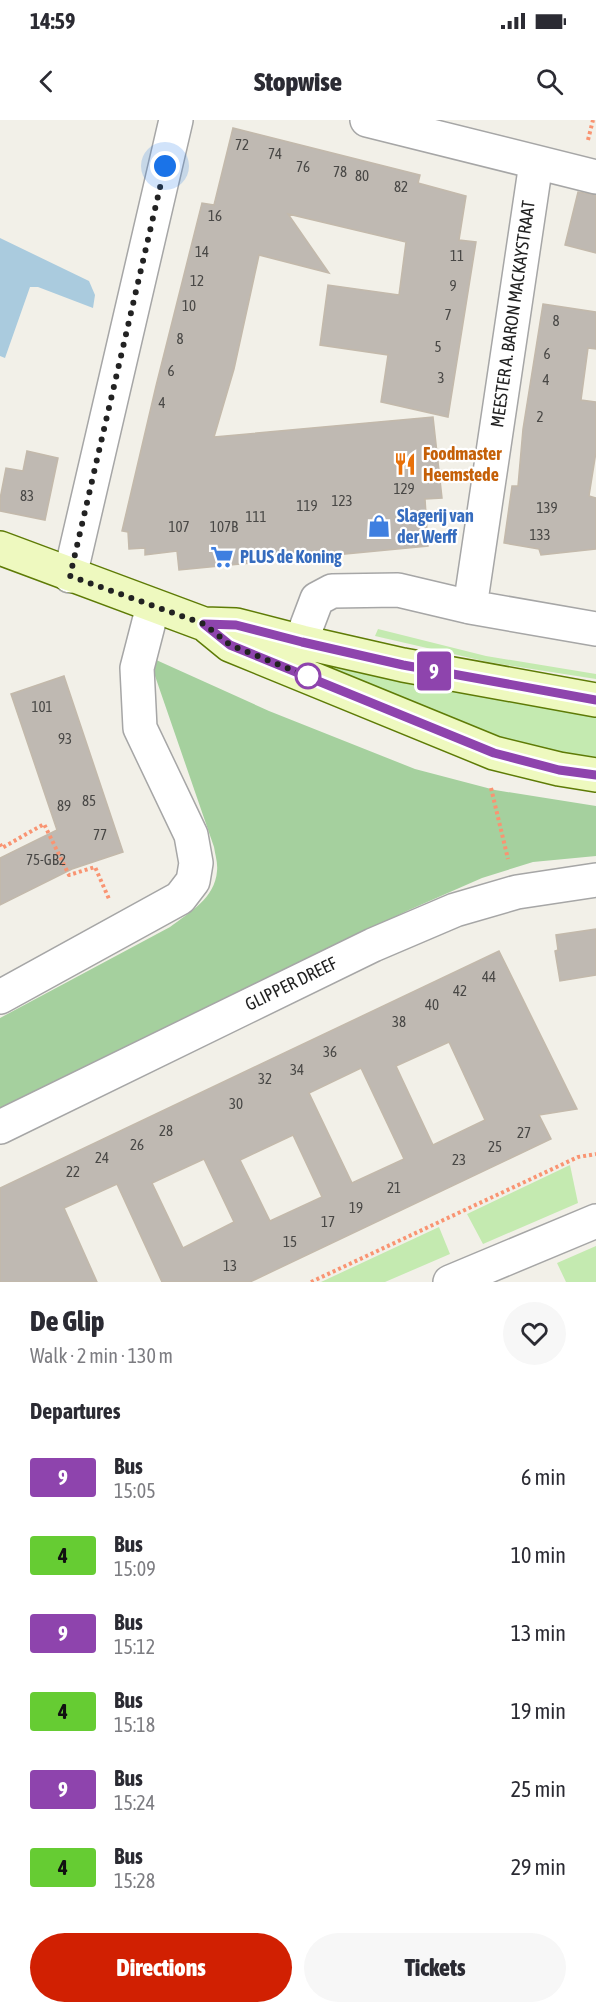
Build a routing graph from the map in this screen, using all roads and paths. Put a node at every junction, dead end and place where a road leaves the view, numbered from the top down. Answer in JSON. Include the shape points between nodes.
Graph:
{"nodes":[{"id":1,"x":176,"y":120,"type":"edge"},
{"id":2,"x":367,"y":120,"type":"edge"},
{"id":3,"x":536,"y":163,"type":"junction"},
{"id":4,"x":596,"y":177,"type":"edge"},
{"id":5,"x":0,"y":549,"type":"edge"},
{"id":6,"x":70,"y":576,"type":"junction"},
{"id":7,"x":153,"y":606,"type":"junction"},
{"id":8,"x":470,"y":607,"type":"junction"},
{"id":9,"x":596,"y":629,"type":"edge"},
{"id":10,"x":299,"y":657,"type":"junction"},
{"id":11,"x":596,"y":700,"type":"edge"},
{"id":12,"x":483,"y":749,"type":"junction"},
{"id":13,"x":596,"y":775,"type":"edge"},
{"id":14,"x":0,"y":844,"type":"edge"},
{"id":15,"x":596,"y":880,"type":"edge"},
{"id":16,"x":517,"y":892,"type":"junction"},
{"id":17,"x":122,"y":930,"type":"junction"},
{"id":18,"x":0,"y":997,"type":"edge"},
{"id":19,"x":0,"y":1127,"type":"edge"},
{"id":20,"x":596,"y":1154,"type":"edge"},
{"id":21,"x":596,"y":1221,"type":"edge"},
{"id":22,"x":311,"y":1282,"type":"edge"},
{"id":23,"x":450,"y":1282,"type":"edge"}],
"edges":[{"from":1,"to":6,"type":"street"},
{"from":2,"to":3,"type":"street"},
{"from":3,"to":4,"type":"street"},
{"from":3,"to":8,"type":"street","name":"MEESTER A. BARON MACKAYSTRAAT"},
{"from":5,"to":6,"type":"street"},
{"from":6,"to":7,"type":"street"},
{"from":7,"to":10,"type":"street","via":[[204,624],[236,625]]},
{"from":7,"to":17,"type":"street","via":[[137,668],[140,728],[191,836],[196,863],[193,881],[180,898]]},
{"from":8,"to":9,"type":"street"},
{"from":8,"to":10,"type":"street","via":[[398,590],[332,591],[316,599]]},
{"from":10,"to":11,"type":"street","via":[[403,665]]},
{"from":10,"to":12,"type":"street"},
{"from":12,"to":13,"type":"street","via":[[559,770]]},
{"from":12,"to":16,"type":"path"},
{"from":14,"to":17,"type":"path","via":[[2,848],[44,824],[69,875],[95,867]]},
{"from":15,"to":16,"type":"street","name":"GLIPPER DREEF"},
{"from":16,"to":19,"type":"street","name":"GLIPPER DREEF","via":[[455,910],[373,945]]},
{"from":17,"to":18,"type":"street"},
{"from":20,"to":22,"type":"path","via":[[578,1157]]},
{"from":21,"to":23,"type":"street"}]}
